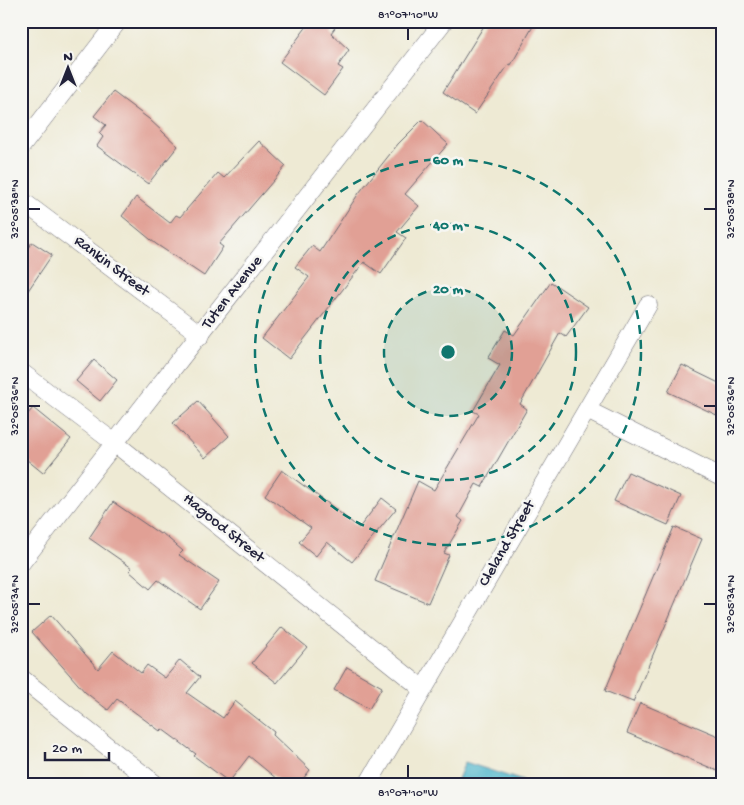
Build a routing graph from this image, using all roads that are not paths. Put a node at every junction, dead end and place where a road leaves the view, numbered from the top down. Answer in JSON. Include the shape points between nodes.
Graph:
{"nodes":[{"id":1,"x":118,"y":21,"type":"edge"},
{"id":2,"x":444,"y":21,"type":"edge"},
{"id":3,"x":21,"y":147,"type":"edge"},
{"id":4,"x":21,"y":200,"type":"edge"},
{"id":5,"x":648,"y":304,"type":"dead end"},
{"id":6,"x":201,"y":335,"type":"junction"},
{"id":7,"x":21,"y":372,"type":"edge"},
{"id":8,"x":587,"y":410,"type":"junction"},
{"id":9,"x":116,"y":444,"type":"junction"},
{"id":10,"x":723,"y":478,"type":"edge"},
{"id":11,"x":21,"y":563,"type":"edge"},
{"id":12,"x":21,"y":678,"type":"edge"},
{"id":13,"x":423,"y":689,"type":"junction"},
{"id":14,"x":155,"y":784,"type":"edge"},
{"id":15,"x":368,"y":784,"type":"edge"}],
"edges":[{"from":1,"to":3,"type":"street"},
{"from":2,"to":6,"type":"street","name":"Tuten Avenue"},
{"from":4,"to":6,"type":"street","name":"Rankin Street"},
{"from":5,"to":8,"type":"street","name":"Cleland Street"},
{"from":6,"to":9,"type":"street","name":"Tuten Avenue"},
{"from":7,"to":9,"type":"street","name":"Hagood Street"},
{"from":8,"to":10,"type":"street"},
{"from":8,"to":13,"type":"street","name":"Cleland Street"},
{"from":9,"to":11,"type":"street","name":"Tuten Avenue"},
{"from":9,"to":13,"type":"street","name":"Hagood Street"},
{"from":12,"to":14,"type":"street"},
{"from":13,"to":15,"type":"street","name":"Cleland Street"}]}
